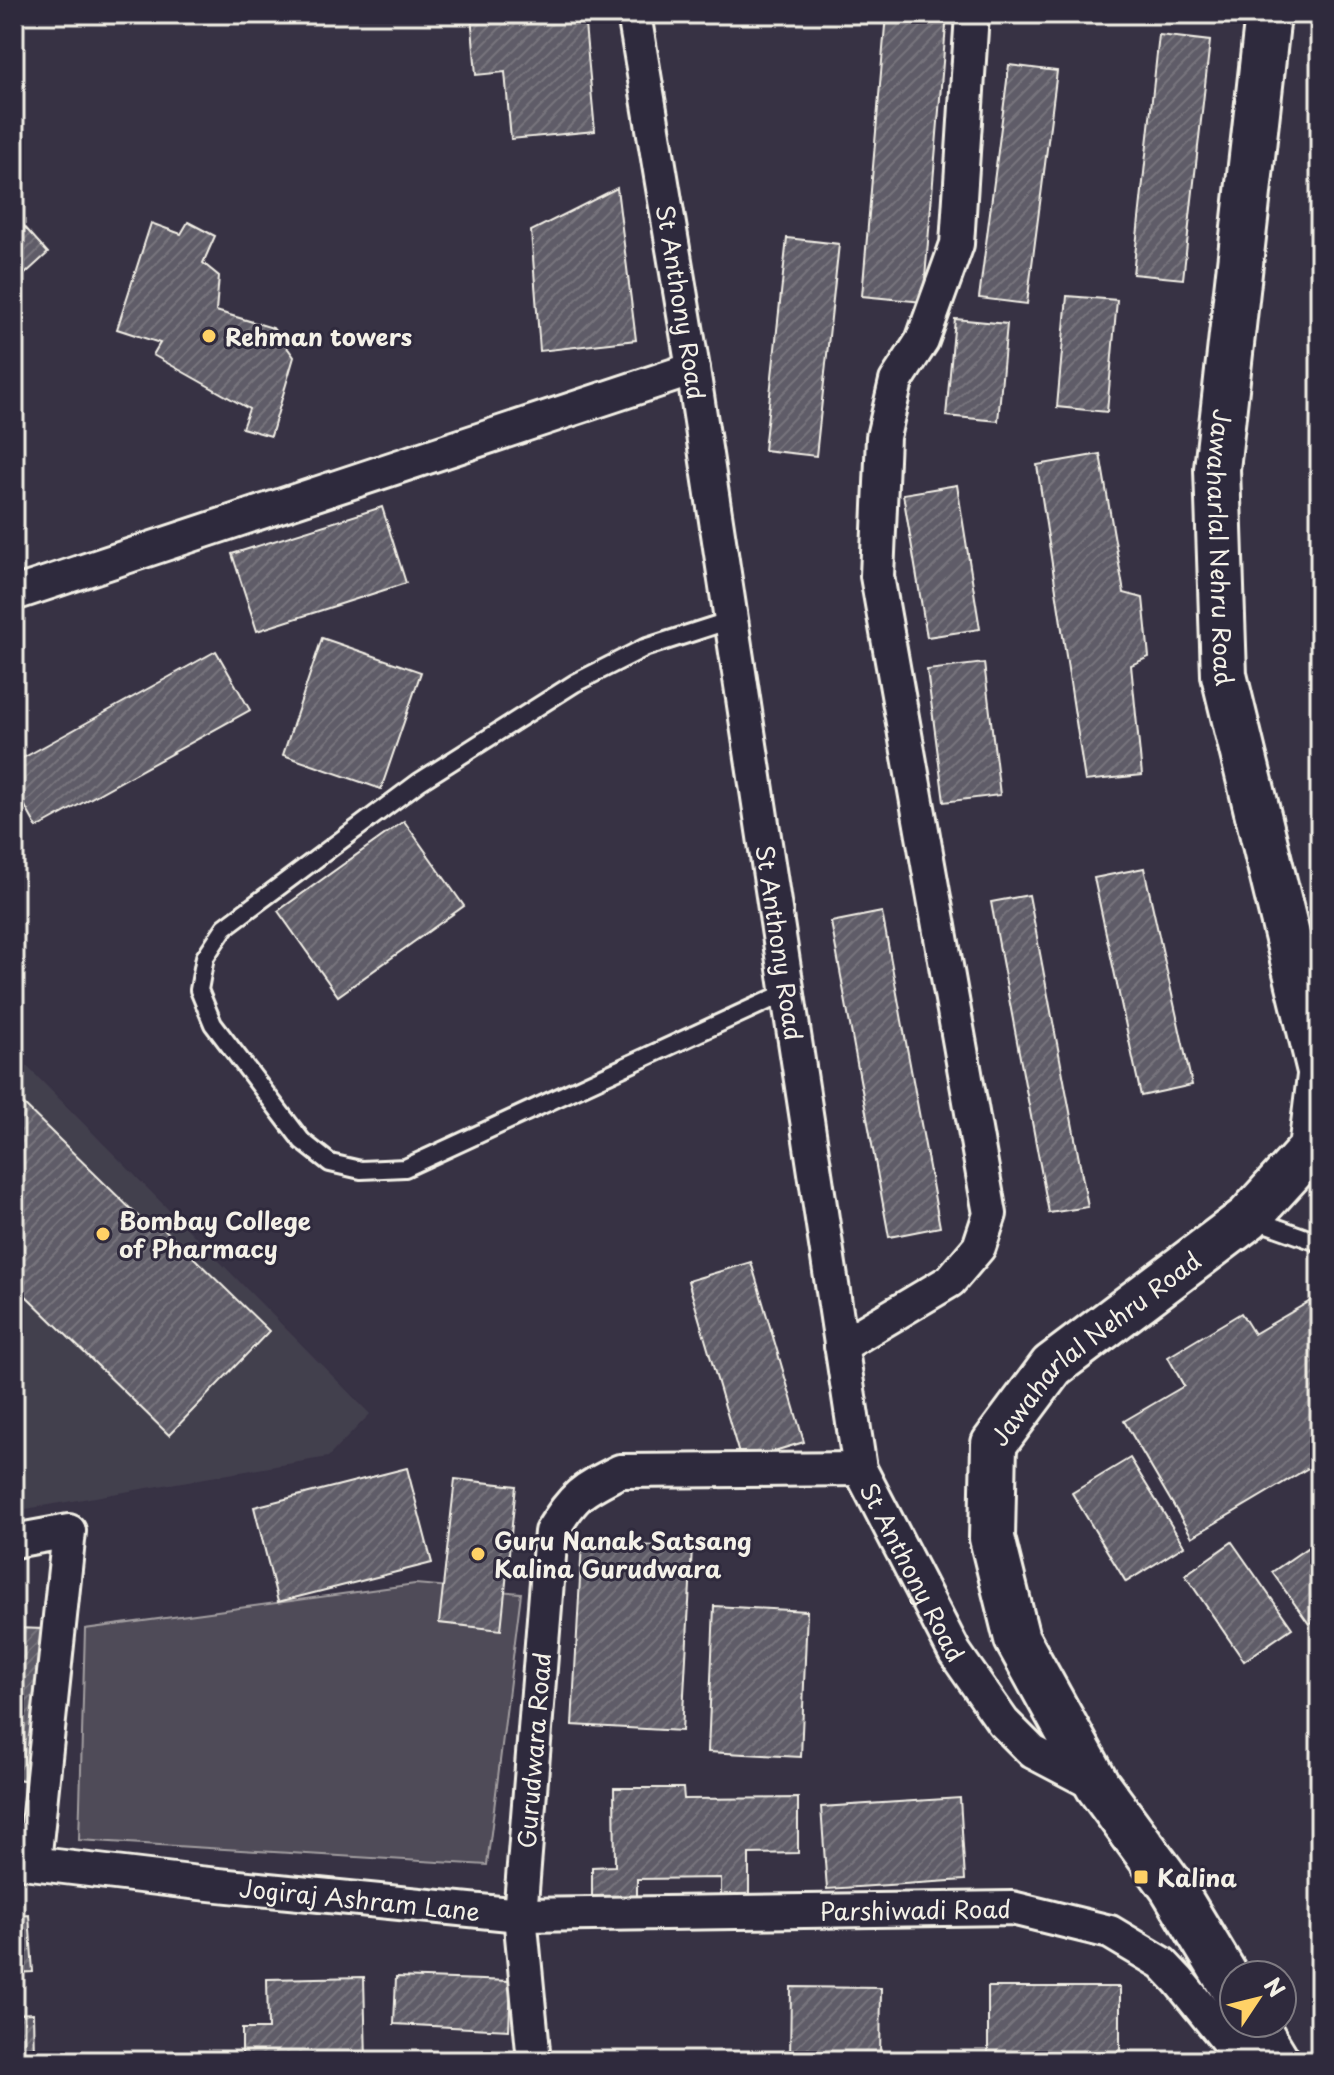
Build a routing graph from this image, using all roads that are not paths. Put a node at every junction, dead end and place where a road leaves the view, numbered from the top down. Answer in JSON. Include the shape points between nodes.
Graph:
{"nodes":[{"id":1,"x":634,"y":14,"type":"edge"},
{"id":2,"x":972,"y":14,"type":"edge"},
{"id":3,"x":1268,"y":14,"type":"edge"},
{"id":4,"x":693,"y":369,"type":"junction"},
{"id":5,"x":14,"y":594,"type":"edge"},
{"id":6,"x":731,"y":620,"type":"junction"},
{"id":7,"x":787,"y":992,"type":"junction"},
{"id":8,"x":1320,"y":1074,"type":"edge"},
{"id":9,"x":1248,"y":1218,"type":"junction"},
{"id":10,"x":1320,"y":1243,"type":"edge"},
{"id":11,"x":841,"y":1346,"type":"junction"},
{"id":12,"x":860,"y":1469,"type":"junction"},
{"id":13,"x":14,"y":1541,"type":"edge"},
{"id":14,"x":1098,"y":1786,"type":"junction"},
{"id":15,"x":24,"y":1861,"type":"edge"},
{"id":16,"x":520,"y":1915,"type":"junction"},
{"id":17,"x":1218,"y":1963,"type":"edge"},
{"id":18,"x":1218,"y":2029,"type":"edge"},
{"id":19,"x":1226,"y":2039,"type":"edge"},
{"id":20,"x":1258,"y":2039,"type":"edge"},
{"id":21,"x":534,"y":2061,"type":"edge"}],
"edges":[{"from":1,"to":4,"type":"street","name":"St Anthony Road"},
{"from":2,"to":11,"type":"street","via":[[957,244],[922,341],[896,381],[883,437],[877,576],[990,1214],[979,1247],[950,1281]]},
{"from":3,"to":8,"type":"main road","name":"Jawaharlal Nehru Road","via":[[1217,469],[1224,675]]},
{"from":4,"to":5,"type":"street"},
{"from":4,"to":6,"type":"street","name":"St Anthony Road"},
{"from":6,"to":7,"type":"street","name":"St Anthony Road"},
{"from":6,"to":7,"type":"lane","via":[[644,648],[575,683],[419,782],[225,927],[205,957],[199,990],[213,1024],[302,1141],[330,1163],[361,1170],[405,1168]]},
{"from":7,"to":11,"type":"street","name":"St Anthony Road"},
{"from":8,"to":9,"type":"main road","name":"Jawaharlal Nehru Road","via":[[1311,1149]]},
{"from":9,"to":10,"type":"lane"},
{"from":9,"to":14,"type":"main road","name":"Jawaharlal Nehru Road","via":[[1052,1366],[994,1444],[992,1538],[1017,1639]]},
{"from":11,"to":12,"type":"street","name":"St Anthony Road"},
{"from":12,"to":14,"type":"street","name":"St Anthony Road","via":[[955,1653],[1003,1722],[1033,1752]]},
{"from":12,"to":16,"type":"street","name":"Gurudwara Road","via":[[620,1471],[571,1499],[551,1532]]},
{"from":13,"to":15,"type":"street","via":[[69,1531]]},
{"from":14,"to":17,"type":"main road","name":"Jawaharlal Nehru Road","via":[[1172,1887]]},
{"from":15,"to":16,"type":"street","name":"Jogiraj Ashram Lane"},
{"from":16,"to":18,"type":"street","name":"Parshiwadi Road","via":[[1012,1908],[1110,1932],[1162,1963]]},
{"from":16,"to":21,"type":"street","name":"Gurudwara Road"},
{"from":19,"to":20,"type":"street","name":"Parshiwadi Road","via":[[1230,2044]]}]}
